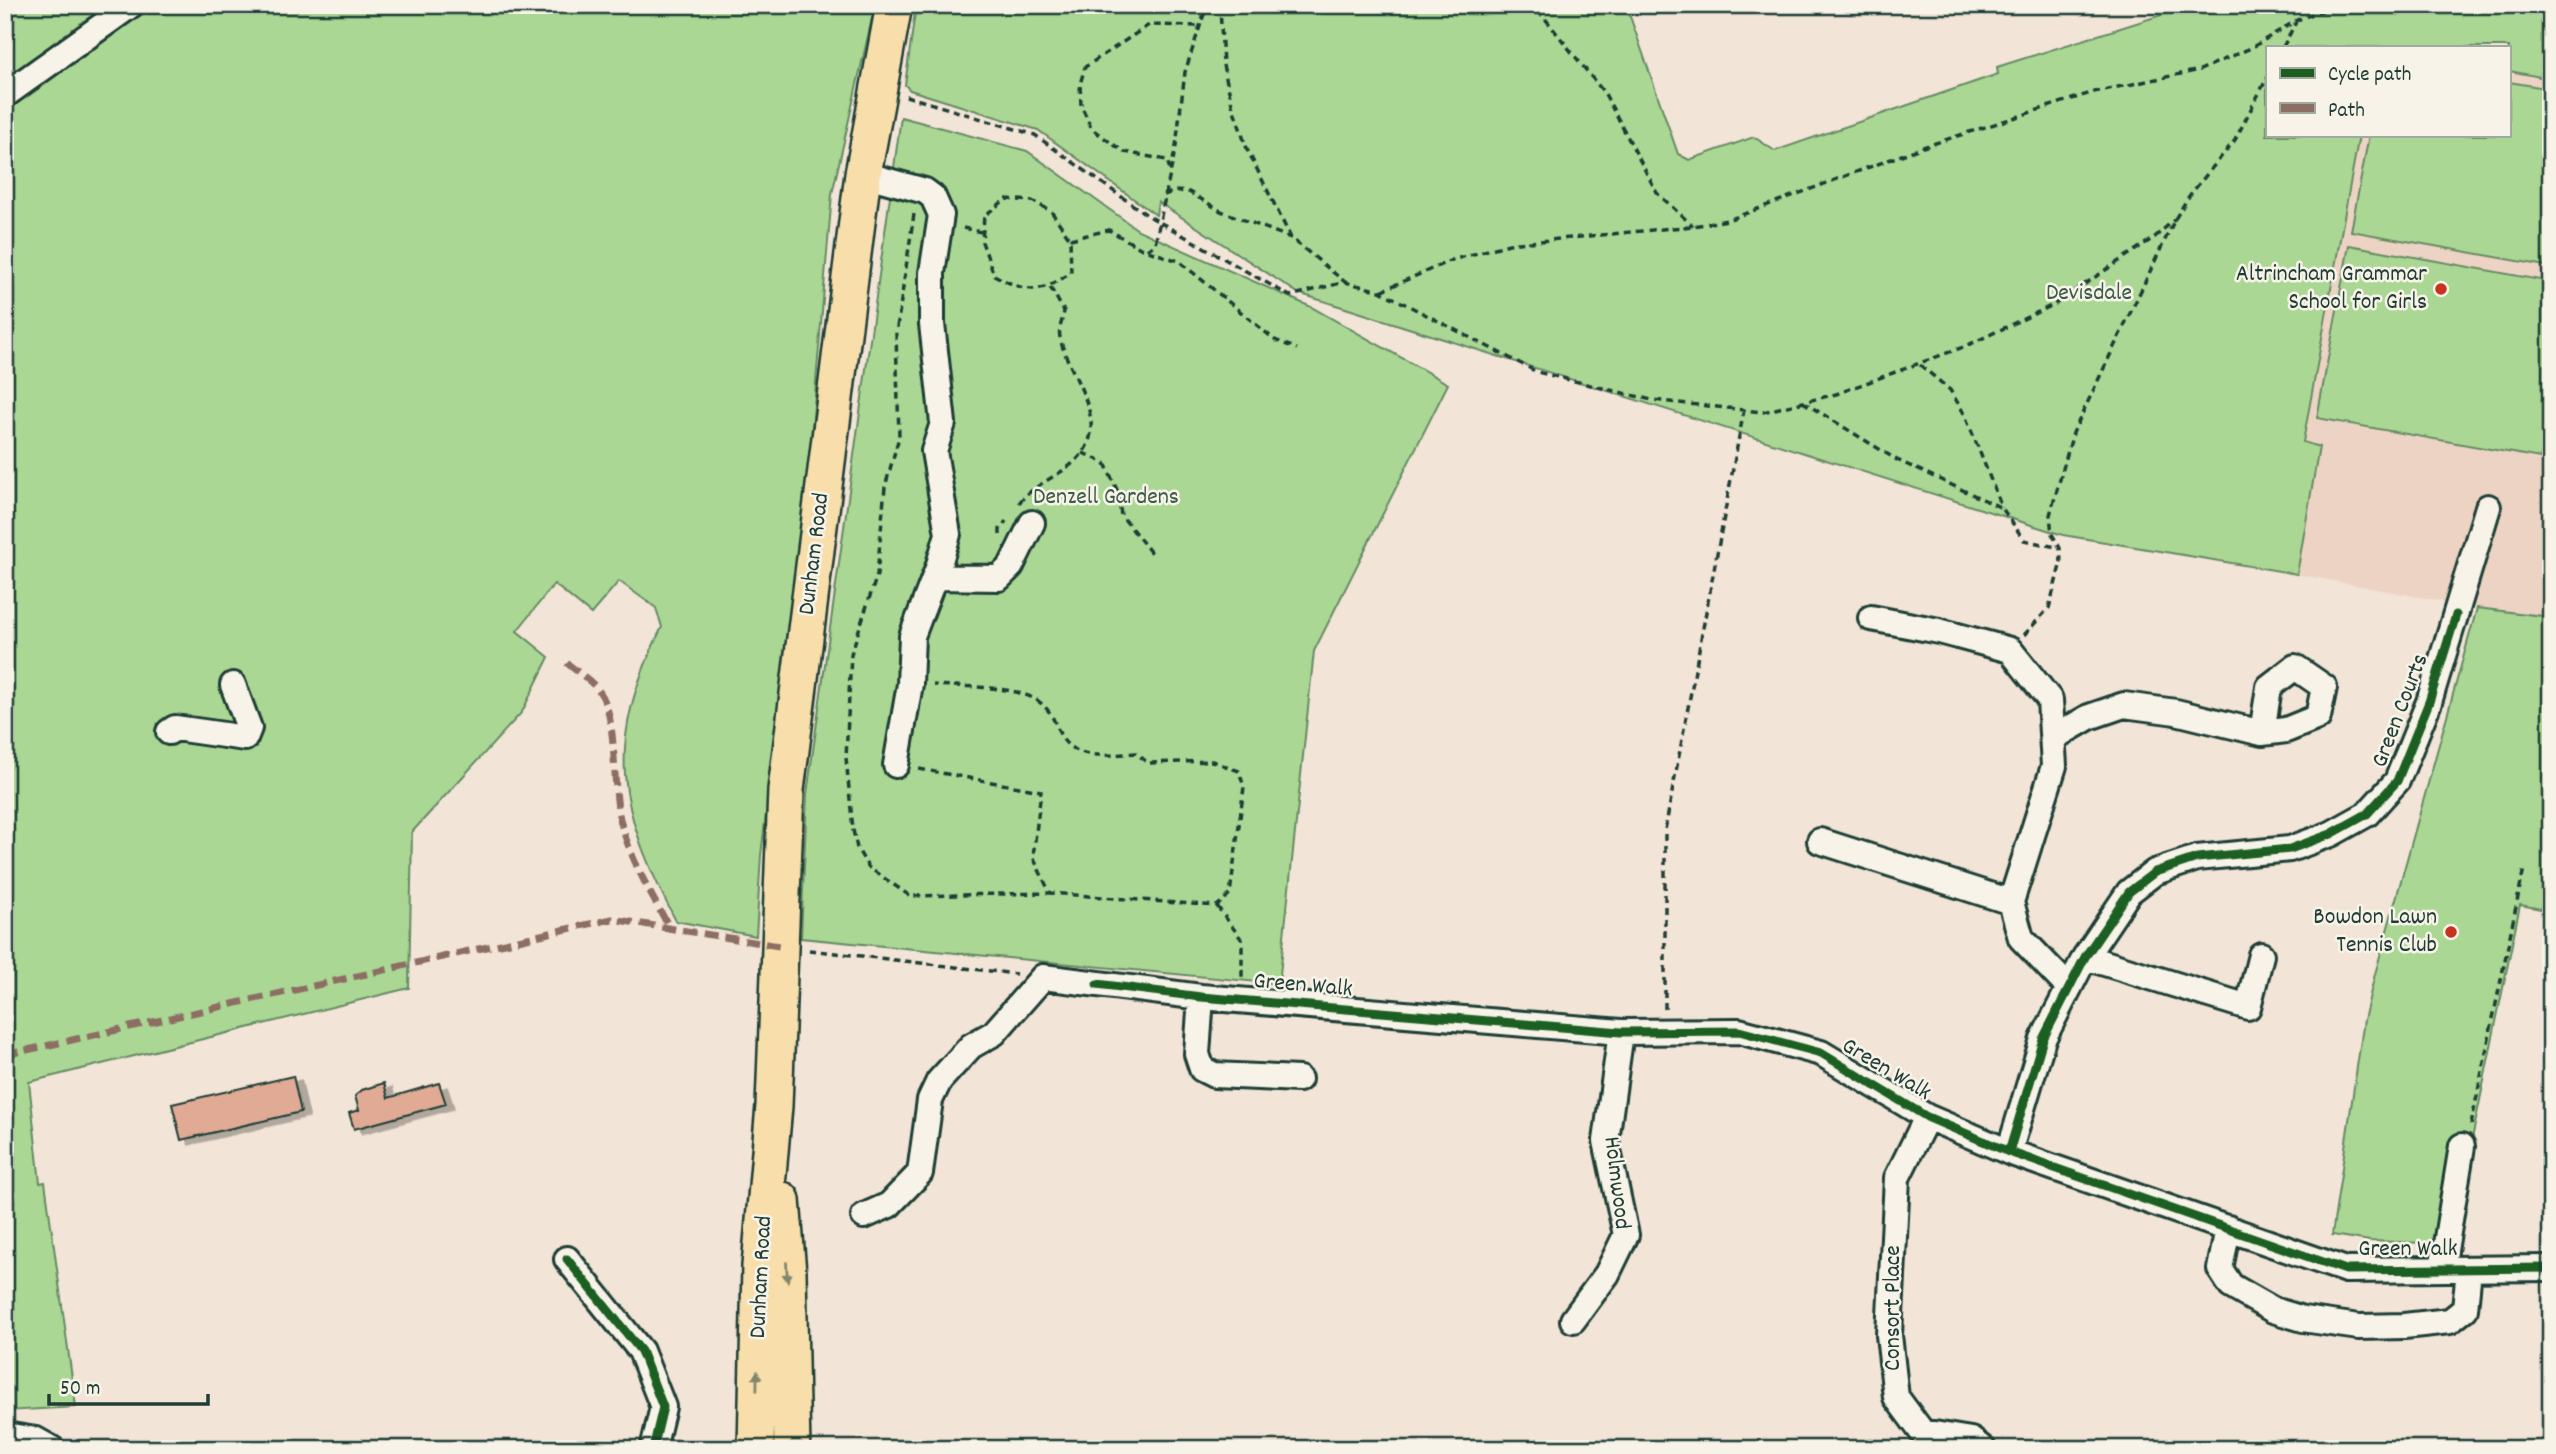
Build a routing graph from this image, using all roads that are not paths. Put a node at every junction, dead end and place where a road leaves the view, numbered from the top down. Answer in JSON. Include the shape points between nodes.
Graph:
{"nodes":[{"id":1,"x":131,"y":5,"type":"edge"},
{"id":2,"x":894,"y":5,"type":"edge"},
{"id":3,"x":5,"y":95,"type":"edge"},
{"id":4,"x":863,"y":174,"type":"junction"},
{"id":5,"x":2488,"y":507,"type":"dead end"},
{"id":6,"x":1032,"y":523,"type":"dead end"},
{"id":7,"x":935,"y":577,"type":"junction"},
{"id":8,"x":1871,"y":618,"type":"dead end"},
{"id":9,"x":233,"y":685,"type":"dead end"},
{"id":10,"x":169,"y":732,"type":"dead end"},
{"id":11,"x":2262,"y":733,"type":"dead end"},
{"id":12,"x":2053,"y":738,"type":"junction"},
{"id":13,"x":896,"y":765,"type":"road end"},
{"id":14,"x":1820,"y":841,"type":"dead end"},
{"id":15,"x":2011,"y":902,"type":"junction"},
{"id":16,"x":2261,"y":955,"type":"dead end"},
{"id":17,"x":2085,"y":957,"type":"junction"},
{"id":18,"x":2069,"y":988,"type":"junction"},
{"id":19,"x":1201,"y":997,"type":"junction"},
{"id":20,"x":1621,"y":1032,"type":"junction"},
{"id":21,"x":1299,"y":1079,"type":"dead end"},
{"id":22,"x":774,"y":1106,"type":"junction"},
{"id":23,"x":1927,"y":1117,"type":"junction"},
{"id":24,"x":2462,"y":1146,"type":"road end"},
{"id":25,"x":2009,"y":1152,"type":"junction"},
{"id":26,"x":864,"y":1216,"type":"dead end"},
{"id":27,"x":2228,"y":1228,"type":"junction"},
{"id":28,"x":567,"y":1259,"type":"dead end"},
{"id":29,"x":2551,"y":1268,"type":"edge"},
{"id":30,"x":2442,"y":1269,"type":"junction"},
{"id":31,"x":2469,"y":1269,"type":"junction"},
{"id":32,"x":1573,"y":1320,"type":"dead end"},
{"id":33,"x":5,"y":1435,"type":"edge"},
{"id":34,"x":52,"y":1449,"type":"edge"},
{"id":35,"x":653,"y":1449,"type":"edge"},
{"id":36,"x":756,"y":1449,"type":"edge"},
{"id":37,"x":792,"y":1449,"type":"edge"},
{"id":38,"x":1983,"y":1449,"type":"edge"}],
"edges":[{"from":1,"to":3,"type":"street"},
{"from":2,"to":4,"type":"highway","name":"Dunham Road"},
{"from":4,"to":7,"type":"street","via":[[925,191],[941,215],[932,273],[932,324],[943,422],[934,451],[948,534]]},
{"from":4,"to":22,"type":"highway","name":"Dunham Road","via":[[786,790]]},
{"from":5,"to":17,"type":"street","name":"Green Courts","via":[[2428,702],[2397,781],[2367,814],[2331,834],[2290,849],[2197,858],[2155,872],[2129,892]]},
{"from":6,"to":7,"type":"street","via":[[1011,566],[999,578]]},
{"from":7,"to":13,"type":"street","via":[[912,636],[910,684]]},
{"from":8,"to":12,"type":"street","via":[[2010,650],[2050,700]]},
{"from":9,"to":10,"type":"street","via":[[250,728],[245,738]]},
{"from":11,"to":12,"type":"street","via":[[2124,705]]},
{"from":12,"to":15,"type":"street","via":[[2054,766]]},
{"from":14,"to":15,"type":"street"},
{"from":15,"to":18,"type":"street","via":[[2021,938]]},
{"from":16,"to":17,"type":"street","via":[[2248,1007]]},
{"from":17,"to":18,"type":"street","name":"Green Courts"},
{"from":18,"to":25,"type":"street","name":"Green Courts","via":[[2043,1039]]},
{"from":19,"to":20,"type":"street","name":"Green Walk","via":[[1305,996]]},
{"from":19,"to":21,"type":"street","via":[[1197,1054],[1202,1069],[1214,1074]]},
{"from":19,"to":26,"type":"street","name":"Green Walk","via":[[1043,977],[995,1032],[971,1046],[939,1081],[930,1100],[920,1173],[889,1205]]},
{"from":20,"to":23,"type":"street","name":"Green Walk","via":[[1739,1031],[1821,1053]]},
{"from":20,"to":32,"type":"street","name":"Holmwood","via":[[1606,1141],[1626,1235],[1607,1275]]},
{"from":36,"to":22,"type":"highway","name":"Dunham Road","one_way":true,"via":[[760,1266]]},
{"from":22,"to":37,"type":"highway","name":"Dunham Road","one_way":true,"via":[[788,1273]]},
{"from":23,"to":25,"type":"street","name":"Green Walk"},
{"from":23,"to":38,"type":"street","name":"Consort Place","via":[[1897,1178],[1889,1335],[1896,1397],[1922,1432],[1971,1440]]},
{"from":24,"to":30,"type":"street"},
{"from":25,"to":27,"type":"street","name":"Green Walk"},
{"from":27,"to":30,"type":"street","name":"Green Walk","via":[[2346,1270]]},
{"from":27,"to":31,"type":"street","via":[[2220,1269],[2231,1286],[2273,1310],[2304,1319],[2359,1327],[2450,1321],[2465,1309]]},
{"from":28,"to":35,"type":"street","via":[[641,1351],[663,1407]]},
{"from":29,"to":31,"type":"street","name":"Green Walk"},
{"from":30,"to":31,"type":"street","name":"Green Walk"},
{"from":33,"to":34,"type":"street","via":[[36,1440]]}]}
